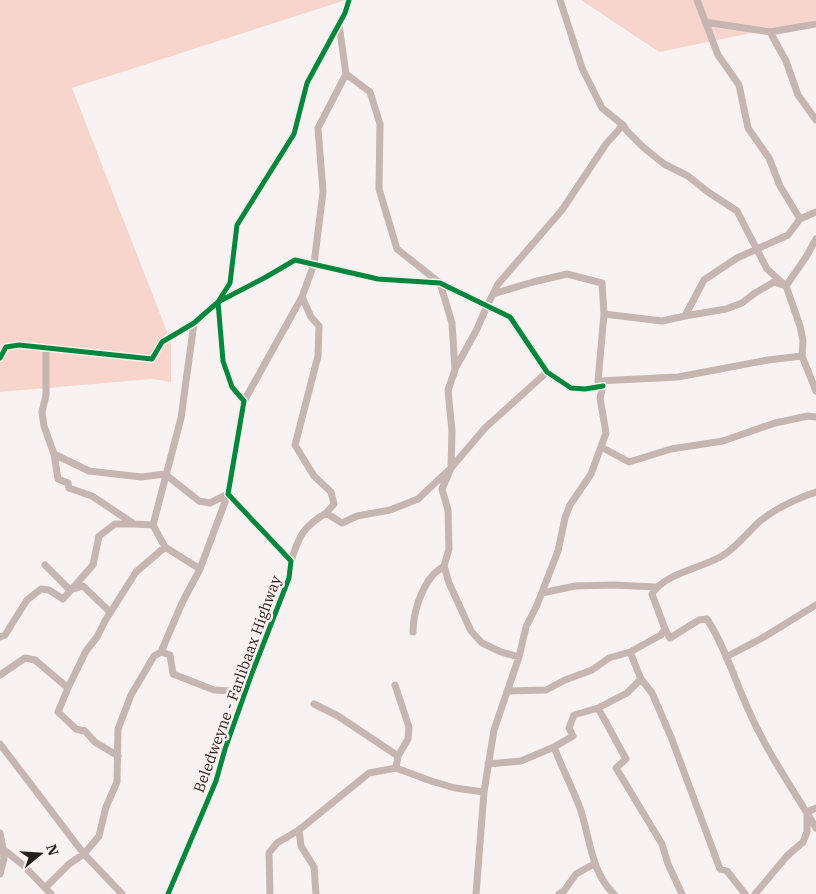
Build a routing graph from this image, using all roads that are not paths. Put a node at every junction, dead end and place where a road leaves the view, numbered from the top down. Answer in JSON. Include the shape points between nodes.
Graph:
{"nodes":[{"id":1,"x":349,"y":0,"type":"edge"},
{"id":2,"x":560,"y":0,"type":"edge"},
{"id":3,"x":697,"y":0,"type":"edge"},
{"id":4,"x":705,"y":22,"type":"junction"},
{"id":5,"x":816,"y":24,"type":"edge"},
{"id":6,"x":339,"y":25,"type":"junction"},
{"id":7,"x":770,"y":32,"type":"junction"},
{"id":8,"x":346,"y":74,"type":"junction"},
{"id":9,"x":816,"y":120,"type":"edge"},
{"id":10,"x":624,"y":125,"type":"junction"},
{"id":11,"x":816,"y":212,"type":"edge"},
{"id":12,"x":800,"y":219,"type":"junction"},
{"id":13,"x":816,"y":239,"type":"edge"},
{"id":14,"x":756,"y":250,"type":"junction"},
{"id":15,"x":314,"y":264,"type":"junction"},
{"id":16,"x":440,"y":283,"type":"junction"},
{"id":17,"x":786,"y":286,"type":"junction"},
{"id":18,"x":493,"y":294,"type":"junction"},
{"id":19,"x":302,"y":297,"type":"junction"},
{"id":20,"x":218,"y":302,"type":"junction"},
{"id":21,"x":487,"y":306,"type":"junction"},
{"id":22,"x":604,"y":314,"type":"junction"},
{"id":23,"x":685,"y":316,"type":"junction"},
{"id":24,"x":194,"y":323,"type":"junction"},
{"id":25,"x":46,"y":348,"type":"junction"},
{"id":26,"x":802,"y":356,"type":"junction"},
{"id":27,"x":0,"y":358,"type":"edge"},
{"id":28,"x":455,"y":370,"type":"junction"},
{"id":29,"x":547,"y":372,"type":"junction"},
{"id":30,"x":601,"y":383,"type":"junction"},
{"id":31,"x":816,"y":391,"type":"edge"},
{"id":32,"x":244,"y":400,"type":"junction"},
{"id":33,"x":816,"y":418,"type":"edge"},
{"id":34,"x":601,"y":447,"type":"junction"},
{"id":35,"x":54,"y":454,"type":"junction"},
{"id":36,"x":451,"y":468,"type":"junction"},
{"id":37,"x":165,"y":474,"type":"junction"},
{"id":38,"x":816,"y":492,"type":"edge"},
{"id":39,"x":228,"y":494,"type":"junction"},
{"id":40,"x":326,"y":513,"type":"junction"},
{"id":41,"x":134,"y":524,"type":"junction"},
{"id":42,"x":152,"y":525,"type":"junction"},
{"id":43,"x":165,"y":547,"type":"junction"},
{"id":44,"x":291,"y":561,"type":"junction"},
{"id":45,"x":45,"y":565,"type":"dead end"},
{"id":46,"x":444,"y":566,"type":"junction"},
{"id":47,"x":200,"y":569,"type":"junction"},
{"id":48,"x":656,"y":587,"type":"junction"},
{"id":49,"x":70,"y":590,"type":"junction"},
{"id":50,"x":542,"y":593,"type":"junction"},
{"id":51,"x":816,"y":605,"type":"edge"},
{"id":52,"x":110,"y":612,"type":"junction"},
{"id":53,"x":665,"y":629,"type":"junction"},
{"id":54,"x":413,"y":632,"type":"dead end"},
{"id":55,"x":0,"y":638,"type":"edge"},
{"id":56,"x":161,"y":652,"type":"junction"},
{"id":57,"x":630,"y":652,"type":"junction"},
{"id":58,"x":519,"y":657,"type":"junction"},
{"id":59,"x":726,"y":657,"type":"junction"},
{"id":60,"x":0,"y":674,"type":"edge"},
{"id":61,"x":641,"y":679,"type":"junction"},
{"id":62,"x":395,"y":685,"type":"dead end"},
{"id":63,"x":68,"y":688,"type":"junction"},
{"id":64,"x":507,"y":691,"type":"junction"},
{"id":65,"x":245,"y":692,"type":"junction"},
{"id":66,"x":314,"y":704,"type":"dead end"},
{"id":67,"x":598,"y":708,"type":"junction"},
{"id":68,"x":0,"y":744,"type":"edge"},
{"id":69,"x":554,"y":747,"type":"junction"},
{"id":70,"x":118,"y":756,"type":"junction"},
{"id":71,"x":398,"y":756,"type":"junction"},
{"id":72,"x":488,"y":764,"type":"junction"},
{"id":73,"x":396,"y":768,"type":"junction"},
{"id":74,"x":484,"y":792,"type":"junction"},
{"id":75,"x":816,"y":808,"type":"edge"},
{"id":76,"x":807,"y":812,"type":"junction"},
{"id":77,"x":816,"y":828,"type":"edge"},
{"id":78,"x":299,"y":830,"type":"junction"},
{"id":79,"x":0,"y":833,"type":"edge"},
{"id":80,"x":3,"y":849,"type":"junction"},
{"id":81,"x":84,"y":854,"type":"junction"},
{"id":82,"x":594,"y":864,"type":"junction"},
{"id":83,"x":0,"y":874,"type":"edge"},
{"id":84,"x":46,"y":887,"type":"junction"},
{"id":85,"x":608,"y":891,"type":"edge"},
{"id":86,"x":51,"y":894,"type":"edge"},
{"id":87,"x":122,"y":894,"type":"edge"},
{"id":88,"x":168,"y":894,"type":"edge"},
{"id":89,"x":270,"y":894,"type":"edge"},
{"id":90,"x":316,"y":894,"type":"edge"},
{"id":91,"x":476,"y":894,"type":"edge"},
{"id":92,"x":559,"y":894,"type":"edge"},
{"id":93,"x":614,"y":894,"type":"edge"},
{"id":94,"x":682,"y":894,"type":"edge"},
{"id":95,"x":744,"y":894,"type":"edge"},
{"id":96,"x":755,"y":894,"type":"edge"}],
"edges":[{"from":1,"to":6,"type":"street"},
{"from":2,"to":10,"type":"street","via":[[582,68],[602,108]]},
{"from":3,"to":4,"type":"street"},
{"from":4,"to":7,"type":"street"},
{"from":4,"to":12,"type":"street","via":[[718,55],[739,85],[748,128],[769,158],[780,186]]},
{"from":5,"to":7,"type":"street"},
{"from":6,"to":8,"type":"street"},
{"from":6,"to":20,"type":"street","via":[[307,83],[294,134],[237,224],[230,283]]},
{"from":7,"to":9,"type":"street","via":[[786,61],[798,95]]},
{"from":8,"to":15,"type":"street","via":[[318,128],[323,192]]},
{"from":8,"to":16,"type":"street","via":[[370,92],[380,124],[380,189],[398,249]]},
{"from":10,"to":14,"type":"street","via":[[627,132],[664,164],[688,176],[737,211]]},
{"from":10,"to":18,"type":"street","via":[[606,144],[562,210]]},
{"from":11,"to":12,"type":"street"},
{"from":12,"to":14,"type":"street","via":[[788,235]]},
{"from":13,"to":17,"type":"street"},
{"from":14,"to":17,"type":"street","via":[[767,269]]},
{"from":14,"to":23,"type":"street","via":[[736,258],[704,280]]},
{"from":15,"to":16,"type":"street","via":[[378,280]]},
{"from":15,"to":19,"type":"street"},
{"from":15,"to":20,"type":"street","via":[[295,260]]},
{"from":16,"to":21,"type":"street"},
{"from":16,"to":28,"type":"street","via":[[452,323]]},
{"from":17,"to":23,"type":"street","via":[[774,282],[742,303]]},
{"from":17,"to":26,"type":"street","via":[[802,334]]},
{"from":18,"to":21,"type":"street"},
{"from":18,"to":22,"type":"street","via":[[567,274],[602,283]]},
{"from":19,"to":32,"type":"street"},
{"from":19,"to":40,"type":"street","via":[[319,326],[318,356],[295,445],[314,476],[331,492],[334,504]]},
{"from":20,"to":24,"type":"street"},
{"from":20,"to":32,"type":"street","via":[[223,361],[232,386]]},
{"from":21,"to":28,"type":"street"},
{"from":21,"to":29,"type":"street","via":[[510,317]]},
{"from":22,"to":23,"type":"street","via":[[662,321]]},
{"from":22,"to":30,"type":"street"},
{"from":24,"to":25,"type":"street","via":[[162,342],[152,359]]},
{"from":24,"to":37,"type":"street","via":[[181,418]]},
{"from":25,"to":27,"type":"street","via":[[6,347]]},
{"from":25,"to":35,"type":"street","via":[[46,394],[42,412]]},
{"from":26,"to":30,"type":"street","via":[[678,377]]},
{"from":26,"to":31,"type":"street"},
{"from":28,"to":36,"type":"street","via":[[448,390]]},
{"from":29,"to":30,"type":"street","via":[[571,388],[585,390]]},
{"from":29,"to":36,"type":"street","via":[[485,428]]},
{"from":30,"to":34,"type":"street","via":[[606,433]]},
{"from":32,"to":39,"type":"street"},
{"from":33,"to":34,"type":"street","via":[[808,416],[775,423],[723,441],[671,449],[629,462]]},
{"from":34,"to":50,"type":"street","via":[[590,474],[570,505],[558,551]]},
{"from":35,"to":37,"type":"street","via":[[89,471],[141,477]]},
{"from":35,"to":41,"type":"street","via":[[58,479],[68,483],[69,488],[92,496]]},
{"from":36,"to":40,"type":"street","via":[[418,499],[390,510],[357,516],[342,523]]},
{"from":36,"to":46,"type":"street","via":[[442,490],[448,510],[448,549]]},
{"from":37,"to":39,"type":"street","via":[[199,501],[210,503]]},
{"from":37,"to":42,"type":"street"},
{"from":38,"to":48,"type":"street","via":[[794,499],[760,521],[723,556]]},
{"from":39,"to":44,"type":"street","name":"Beledweyne - Farlibaax Highway"},
{"from":39,"to":47,"type":"street"},
{"from":40,"to":44,"type":"street","via":[[314,520],[299,537]]},
{"from":41,"to":42,"type":"street"},
{"from":41,"to":49,"type":"street","via":[[115,524],[99,536],[93,565]]},
{"from":42,"to":43,"type":"street"},
{"from":43,"to":47,"type":"street"},
{"from":43,"to":52,"type":"street","via":[[136,572]]},
{"from":44,"to":65,"type":"street","name":"Beledweyne - Farlibaax Highway","via":[[286,587]]},
{"from":45,"to":49,"type":"street"},
{"from":46,"to":54,"type":"street","via":[[431,577],[421,596],[413,619]]},
{"from":46,"to":58,"type":"street","via":[[471,631],[482,643]]},
{"from":47,"to":56,"type":"street"},
{"from":48,"to":50,"type":"street","via":[[575,586]]},
{"from":48,"to":53,"type":"street","via":[[652,594]]},
{"from":49,"to":52,"type":"street","via":[[83,586]]},
{"from":49,"to":55,"type":"street","via":[[63,599],[41,589],[27,600]]},
{"from":50,"to":58,"type":"street","via":[[526,627]]},
{"from":51,"to":59,"type":"street"},
{"from":52,"to":63,"type":"street","via":[[86,650]]},
{"from":53,"to":57,"type":"street","via":[[661,635]]},
{"from":53,"to":59,"type":"street","via":[[670,638],[699,620],[707,619]]},
{"from":56,"to":65,"type":"street","via":[[170,655],[173,674],[214,690]]},
{"from":56,"to":70,"type":"street","via":[[154,656],[131,695],[118,729]]},
{"from":57,"to":61,"type":"street"},
{"from":57,"to":64,"type":"street","via":[[609,658],[592,670],[546,690]]},
{"from":58,"to":64,"type":"street"},
{"from":59,"to":76,"type":"street","via":[[752,717]]},
{"from":60,"to":63,"type":"street","via":[[25,658],[35,660]]},
{"from":61,"to":67,"type":"street","via":[[627,694]]},
{"from":61,"to":95,"type":"street","via":[[652,693],[671,737],[720,869],[727,871]]},
{"from":62,"to":71,"type":"street","via":[[409,727],[408,739]]},
{"from":63,"to":70,"type":"street","via":[[58,712],[76,729],[85,731],[95,742]]},
{"from":64,"to":72,"type":"street","via":[[494,730]]},
{"from":65,"to":88,"type":"street","name":"Beledweyne - Farlibaax Highway","via":[[216,780]]},
{"from":66,"to":71,"type":"street"},
{"from":67,"to":69,"type":"street","via":[[574,715],[569,728],[572,736]]},
{"from":67,"to":94,"type":"street","via":[[626,758],[616,768],[662,844]]},
{"from":68,"to":81,"type":"street"},
{"from":69,"to":72,"type":"street","via":[[521,761]]},
{"from":69,"to":82,"type":"street","via":[[585,823]]},
{"from":70,"to":81,"type":"street","via":[[117,782],[106,807],[99,836]]},
{"from":71,"to":73,"type":"street"},
{"from":72,"to":74,"type":"street"},
{"from":73,"to":74,"type":"street","via":[[455,788]]},
{"from":73,"to":78,"type":"street","via":[[369,773]]},
{"from":74,"to":91,"type":"street"},
{"from":75,"to":76,"type":"street"},
{"from":76,"to":77,"type":"street"},
{"from":76,"to":96,"type":"street","via":[[807,832],[803,842]]},
{"from":78,"to":89,"type":"street","via":[[277,843],[269,853]]},
{"from":78,"to":90,"type":"street","via":[[301,846],[314,867]]},
{"from":79,"to":80,"type":"street"},
{"from":80,"to":83,"type":"street"},
{"from":80,"to":84,"type":"street"},
{"from":81,"to":84,"type":"street"},
{"from":81,"to":87,"type":"street"},
{"from":82,"to":85,"type":"street"},
{"from":82,"to":92,"type":"street","via":[[576,874]]},
{"from":84,"to":86,"type":"street"},
{"from":85,"to":93,"type":"street"}]}
